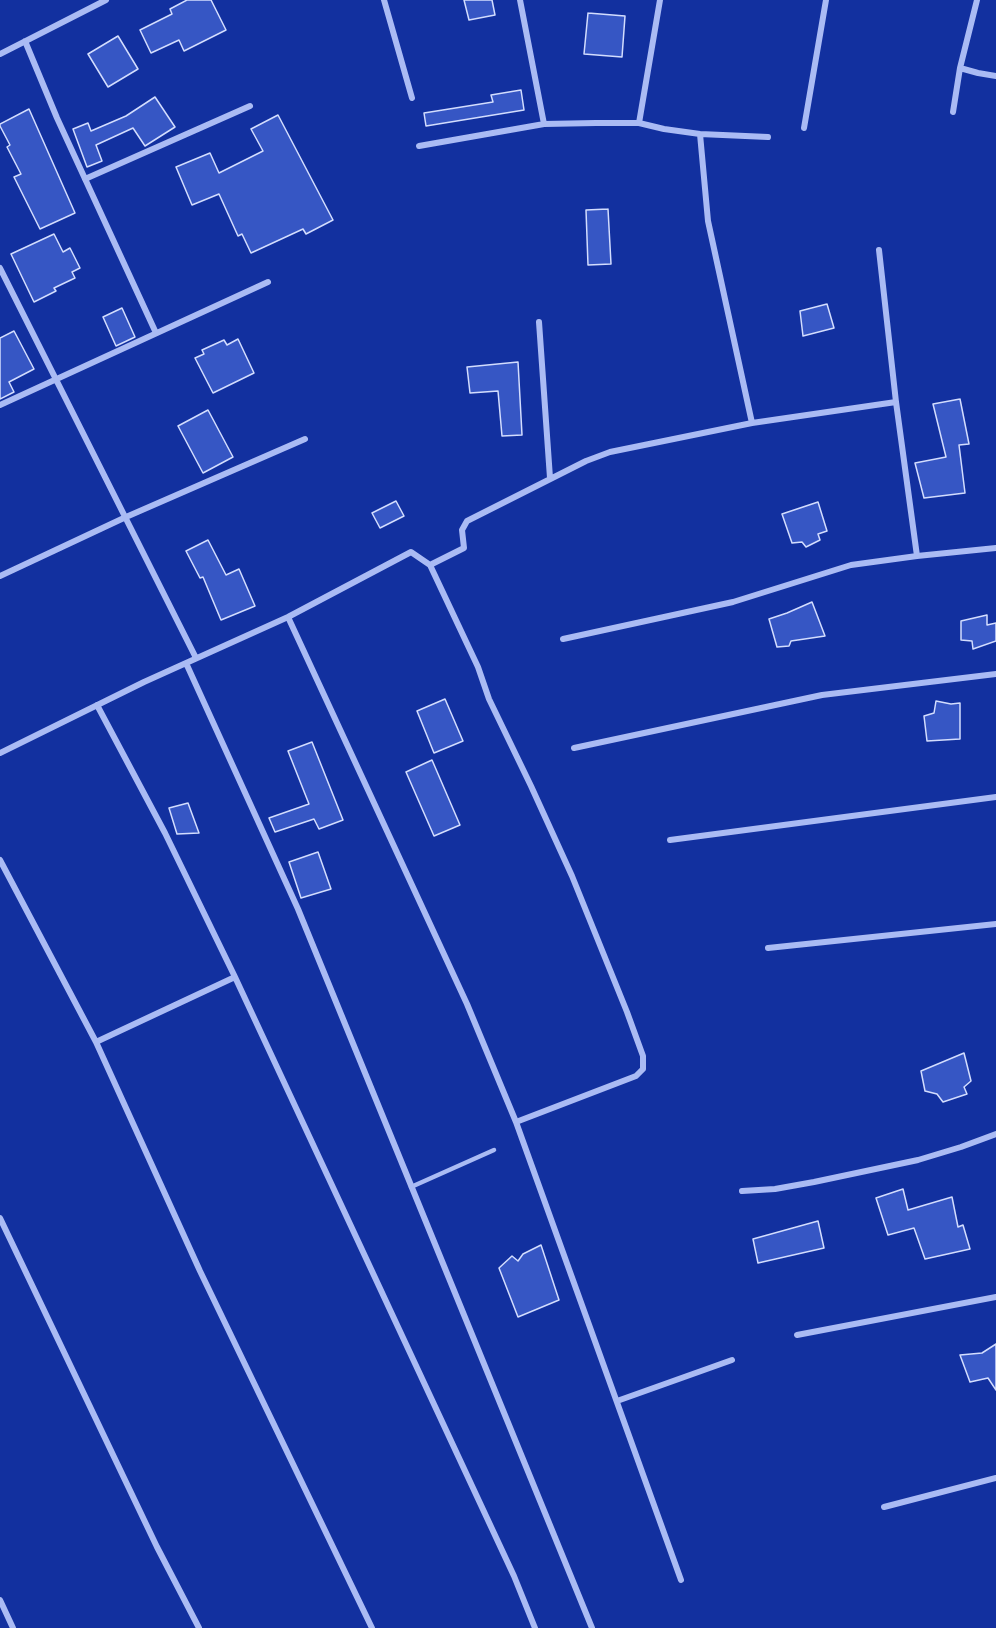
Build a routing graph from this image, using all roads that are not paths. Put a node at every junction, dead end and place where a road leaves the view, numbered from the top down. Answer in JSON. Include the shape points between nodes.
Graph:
{"nodes":[{"id":1,"x":106,"y":0,"type":"edge"},
{"id":2,"x":384,"y":0,"type":"edge"},
{"id":3,"x":520,"y":0,"type":"edge"},
{"id":4,"x":660,"y":0,"type":"edge"},
{"id":5,"x":826,"y":0,"type":"edge"},
{"id":6,"x":977,"y":0,"type":"edge"},
{"id":7,"x":25,"y":41,"type":"junction"},
{"id":8,"x":0,"y":54,"type":"edge"},
{"id":9,"x":960,"y":68,"type":"junction"},
{"id":10,"x":996,"y":75,"type":"edge"},
{"id":11,"x":412,"y":98,"type":"dead end"},
{"id":12,"x":250,"y":106,"type":"dead end"},
{"id":13,"x":953,"y":112,"type":"dead end"},
{"id":14,"x":639,"y":123,"type":"junction"},
{"id":15,"x":544,"y":124,"type":"junction"},
{"id":16,"x":804,"y":128,"type":"dead end"},
{"id":17,"x":700,"y":134,"type":"junction"},
{"id":18,"x":768,"y":137,"type":"dead end"},
{"id":19,"x":419,"y":146,"type":"dead end"},
{"id":20,"x":85,"y":179,"type":"junction"},
{"id":21,"x":879,"y":250,"type":"dead end"},
{"id":22,"x":0,"y":268,"type":"edge"},
{"id":23,"x":268,"y":282,"type":"dead end"},
{"id":24,"x":539,"y":322,"type":"dead end"},
{"id":25,"x":156,"y":333,"type":"junction"},
{"id":26,"x":55,"y":380,"type":"junction"},
{"id":27,"x":896,"y":402,"type":"junction"},
{"id":28,"x":0,"y":405,"type":"edge"},
{"id":29,"x":752,"y":423,"type":"junction"},
{"id":30,"x":305,"y":439,"type":"dead end"},
{"id":31,"x":550,"y":478,"type":"junction"},
{"id":32,"x":126,"y":517,"type":"junction"},
{"id":33,"x":996,"y":548,"type":"edge"},
{"id":34,"x":917,"y":555,"type":"junction"},
{"id":35,"x":434,"y":564,"type":"junction"},
{"id":36,"x":0,"y":576,"type":"edge"},
{"id":37,"x":288,"y":616,"type":"junction"},
{"id":38,"x":562,"y":639,"type":"dead end"},
{"id":39,"x":196,"y":658,"type":"junction"},
{"id":40,"x":186,"y":663,"type":"junction"},
{"id":41,"x":996,"y":674,"type":"edge"},
{"id":42,"x":97,"y":705,"type":"junction"},
{"id":43,"x":574,"y":748,"type":"dead end"},
{"id":44,"x":0,"y":753,"type":"edge"},
{"id":45,"x":996,"y":797,"type":"edge"},
{"id":46,"x":670,"y":840,"type":"dead end"},
{"id":47,"x":0,"y":860,"type":"edge"},
{"id":48,"x":996,"y":924,"type":"edge"},
{"id":49,"x":768,"y":948,"type":"dead end"},
{"id":50,"x":236,"y":977,"type":"junction"},
{"id":51,"x":96,"y":1042,"type":"junction"},
{"id":52,"x":516,"y":1122,"type":"junction"},
{"id":53,"x":996,"y":1134,"type":"edge"},
{"id":54,"x":494,"y":1150,"type":"dead end"},
{"id":55,"x":411,"y":1187,"type":"junction"},
{"id":56,"x":742,"y":1191,"type":"dead end"},
{"id":57,"x":0,"y":1218,"type":"edge"},
{"id":58,"x":996,"y":1297,"type":"edge"},
{"id":59,"x":797,"y":1335,"type":"dead end"},
{"id":60,"x":732,"y":1360,"type":"dead end"},
{"id":61,"x":617,"y":1401,"type":"junction"},
{"id":62,"x":996,"y":1478,"type":"edge"},
{"id":63,"x":884,"y":1507,"type":"dead end"},
{"id":64,"x":681,"y":1580,"type":"dead end"},
{"id":65,"x":0,"y":1600,"type":"edge"},
{"id":66,"x":13,"y":1628,"type":"edge"},
{"id":67,"x":199,"y":1628,"type":"edge"},
{"id":68,"x":372,"y":1628,"type":"edge"},
{"id":69,"x":535,"y":1628,"type":"edge"},
{"id":70,"x":592,"y":1628,"type":"edge"}],
"edges":[{"from":1,"to":7,"type":"street"},
{"from":2,"to":11,"type":"street"},
{"from":3,"to":15,"type":"street"},
{"from":4,"to":14,"type":"street"},
{"from":5,"to":16,"type":"street"},
{"from":6,"to":9,"type":"street"},
{"from":7,"to":8,"type":"street"},
{"from":7,"to":20,"type":"street"},
{"from":9,"to":10,"type":"street"},
{"from":9,"to":13,"type":"street"},
{"from":12,"to":20,"type":"street"},
{"from":14,"to":15,"type":"street"},
{"from":14,"to":17,"type":"street"},
{"from":15,"to":19,"type":"street"},
{"from":17,"to":18,"type":"street"},
{"from":17,"to":29,"type":"street","via":[[712,241]]},
{"from":20,"to":25,"type":"street"},
{"from":21,"to":27,"type":"street"},
{"from":22,"to":26,"type":"street"},
{"from":23,"to":25,"type":"street"},
{"from":24,"to":31,"type":"street"},
{"from":25,"to":26,"type":"street"},
{"from":26,"to":28,"type":"street"},
{"from":26,"to":32,"type":"street"},
{"from":27,"to":29,"type":"street"},
{"from":27,"to":34,"type":"street"},
{"from":29,"to":31,"type":"street","via":[[610,452]]},
{"from":30,"to":32,"type":"street"},
{"from":31,"to":35,"type":"street","via":[[467,521],[462,530],[464,548]]},
{"from":32,"to":36,"type":"street"},
{"from":32,"to":39,"type":"street"},
{"from":33,"to":34,"type":"street"},
{"from":34,"to":38,"type":"street","via":[[851,566],[733,602]]},
{"from":35,"to":37,"type":"street","via":[[411,552]]},
{"from":35,"to":52,"type":"street","via":[[489,699],[572,876],[643,1056],[643,1069],[636,1076]]},
{"from":37,"to":39,"type":"street"},
{"from":37,"to":52,"type":"street"},
{"from":39,"to":40,"type":"street"},
{"from":40,"to":42,"type":"street"},
{"from":40,"to":55,"type":"street","via":[[298,909]]},
{"from":41,"to":43,"type":"street","via":[[822,695]]},
{"from":42,"to":44,"type":"street"},
{"from":42,"to":50,"type":"street"},
{"from":45,"to":46,"type":"street"},
{"from":47,"to":51,"type":"street"},
{"from":48,"to":49,"type":"street"},
{"from":50,"to":51,"type":"street"},
{"from":50,"to":69,"type":"street"},
{"from":51,"to":68,"type":"street","via":[[200,1271]]},
{"from":52,"to":61,"type":"street"},
{"from":53,"to":56,"type":"street","via":[[918,1160],[804,1184]]},
{"from":54,"to":55,"type":"lane"},
{"from":55,"to":70,"type":"street"},
{"from":57,"to":67,"type":"street"},
{"from":58,"to":59,"type":"street"},
{"from":60,"to":61,"type":"street"},
{"from":61,"to":64,"type":"street"},
{"from":62,"to":63,"type":"street"},
{"from":65,"to":66,"type":"street"}]}
